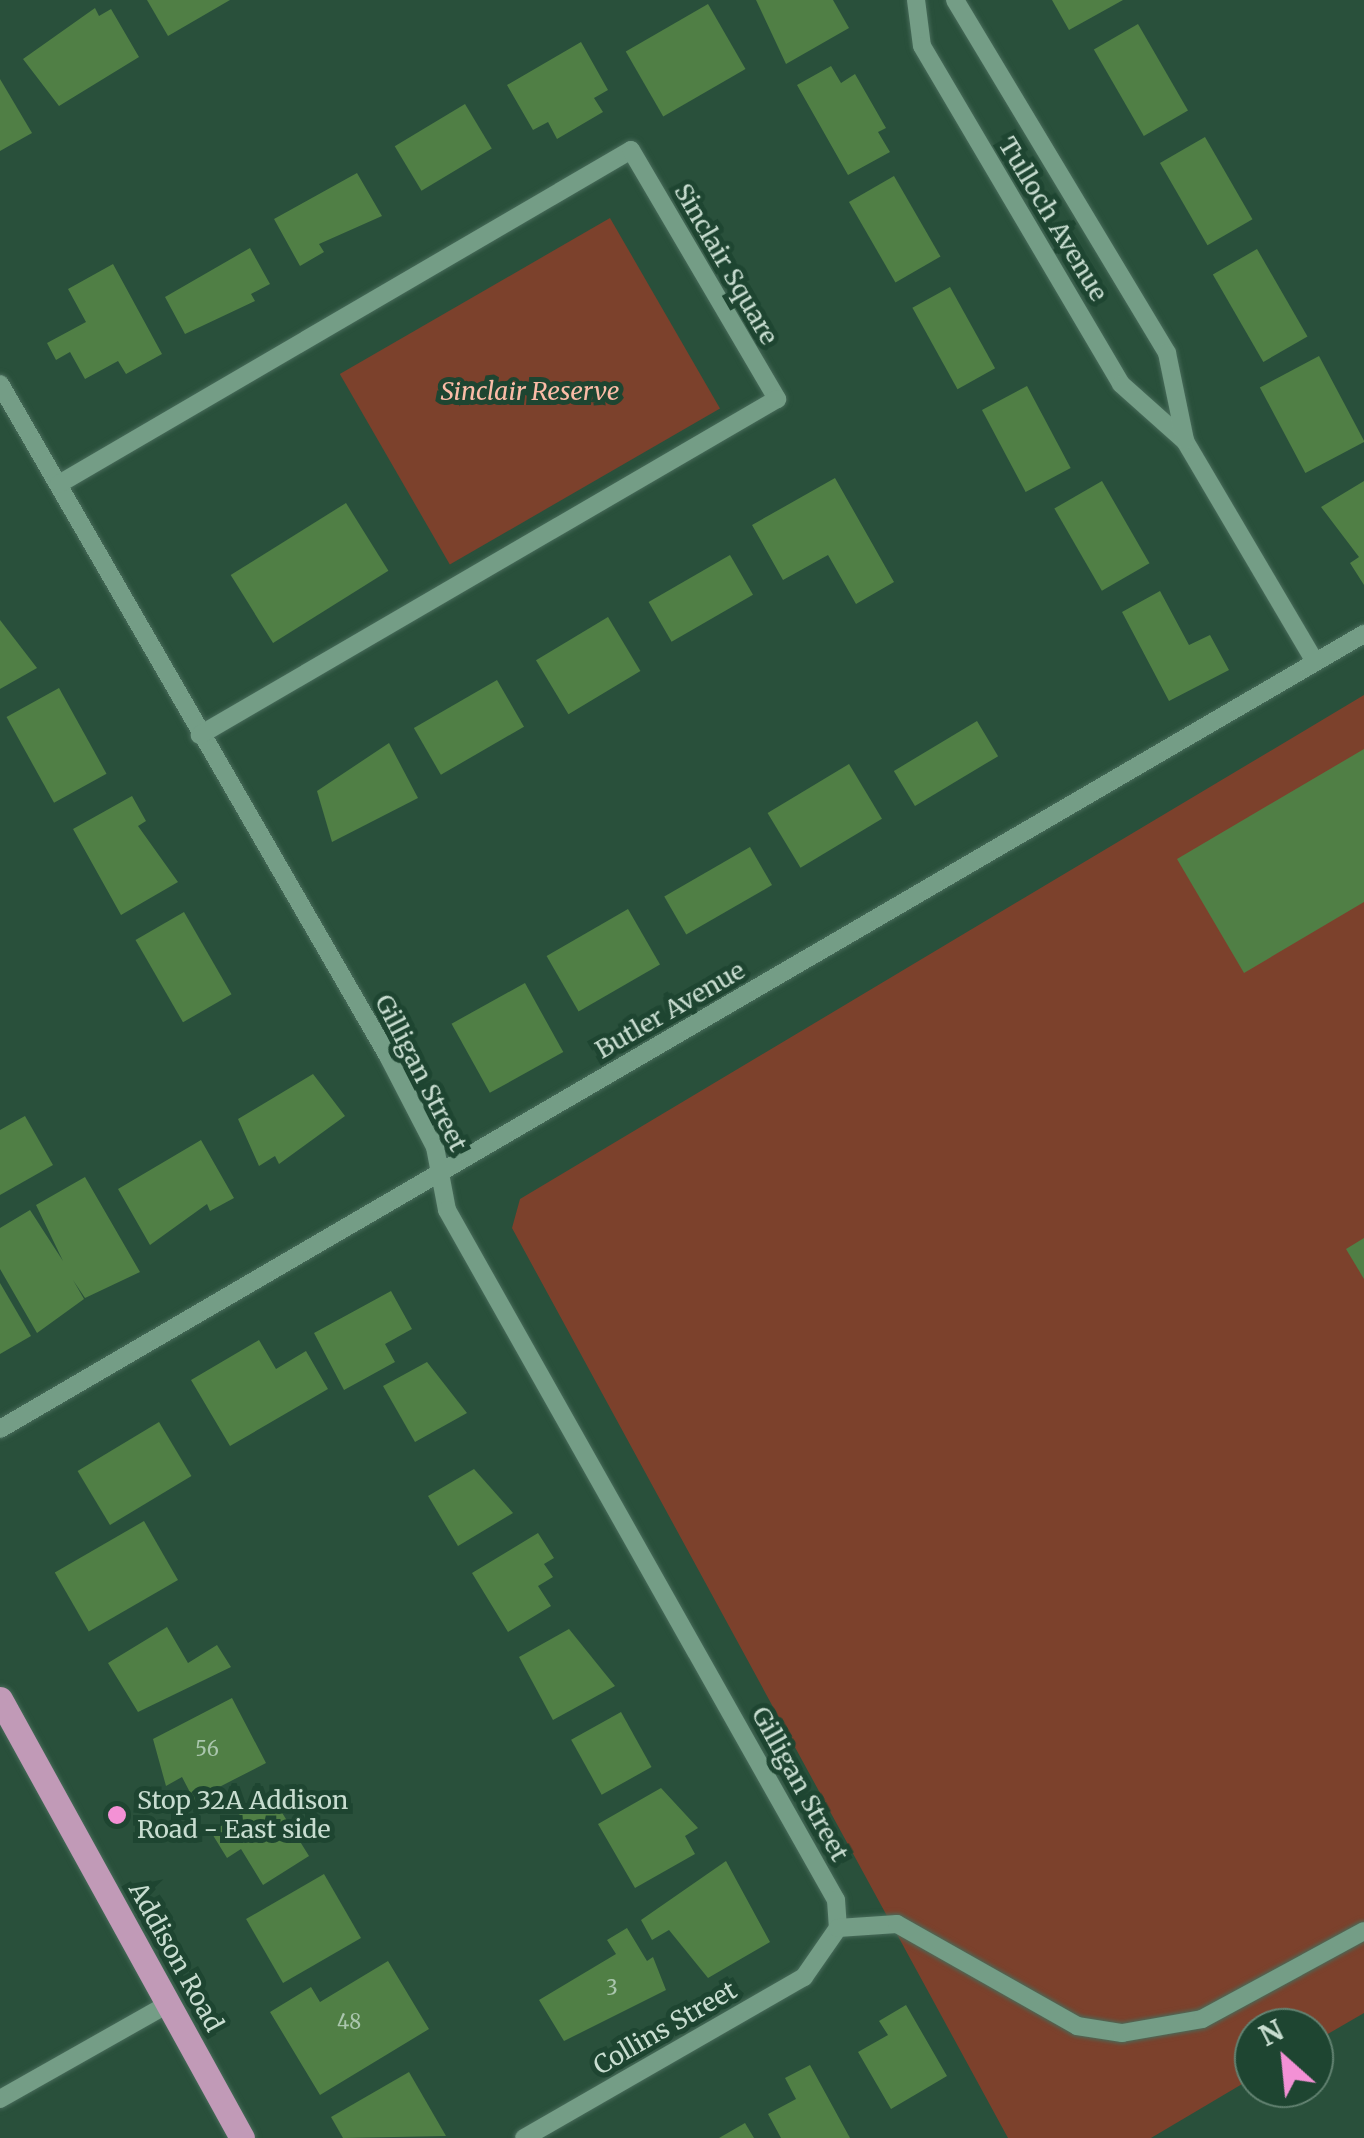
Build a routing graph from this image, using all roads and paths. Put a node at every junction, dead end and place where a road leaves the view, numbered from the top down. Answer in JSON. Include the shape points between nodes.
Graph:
{"nodes":[{"id":1,"x":916,"y":0,"type":"edge"},
{"id":2,"x":955,"y":0,"type":"edge"},
{"id":3,"x":0,"y":384,"type":"edge"},
{"id":4,"x":1186,"y":441,"type":"junction"},
{"id":5,"x":58,"y":484,"type":"junction"},
{"id":6,"x":1364,"y":634,"type":"edge"},
{"id":7,"x":1316,"y":662,"type":"junction"},
{"id":8,"x":200,"y":735,"type":"junction"},
{"id":9,"x":443,"y":1171,"type":"junction"},
{"id":10,"x":0,"y":1429,"type":"edge"},
{"id":11,"x":0,"y":1699,"type":"edge"},
{"id":12,"x":838,"y":1928,"type":"junction"},
{"id":13,"x":1364,"y":1931,"type":"edge"},
{"id":14,"x":168,"y":2004,"type":"junction"},
{"id":15,"x":0,"y":2099,"type":"edge"},
{"id":16,"x":242,"y":2138,"type":"edge"},
{"id":17,"x":524,"y":2138,"type":"edge"}],
"edges":[{"from":1,"to":4,"type":"street","name":"Tulloch Avenue","via":[[922,46],[1122,384]]},
{"from":2,"to":4,"type":"street","name":"Tulloch Avenue","via":[[1167,352]]},
{"from":3,"to":5,"type":"street","name":"Gilligan Street"},
{"from":4,"to":7,"type":"street","name":"Tulloch Avenue"},
{"from":5,"to":8,"type":"street","name":"Gilligan Street"},
{"from":5,"to":8,"type":"street","name":"Sinclair Square","via":[[631,150],[776,399]]},
{"from":6,"to":7,"type":"street","name":"Butler Avenue"},
{"from":7,"to":9,"type":"street","name":"Butler Avenue"},
{"from":8,"to":9,"type":"street","name":"Gilligan Street","via":[[388,1056]]},
{"from":9,"to":10,"type":"street","name":"Butler Avenue"},
{"from":9,"to":12,"type":"street","name":"Gilligan Street","via":[[447,1210],[836,1900]]},
{"from":11,"to":14,"type":"main road","name":"Addison Road"},
{"from":12,"to":13,"type":"street","via":[[897,1924],[1077,2026],[1122,2032],[1202,2019]]},
{"from":12,"to":17,"type":"street","name":"Collins Street","via":[[804,1977]]},
{"from":14,"to":15,"type":"street"},
{"from":14,"to":16,"type":"main road","name":"Addison Road"}]}
